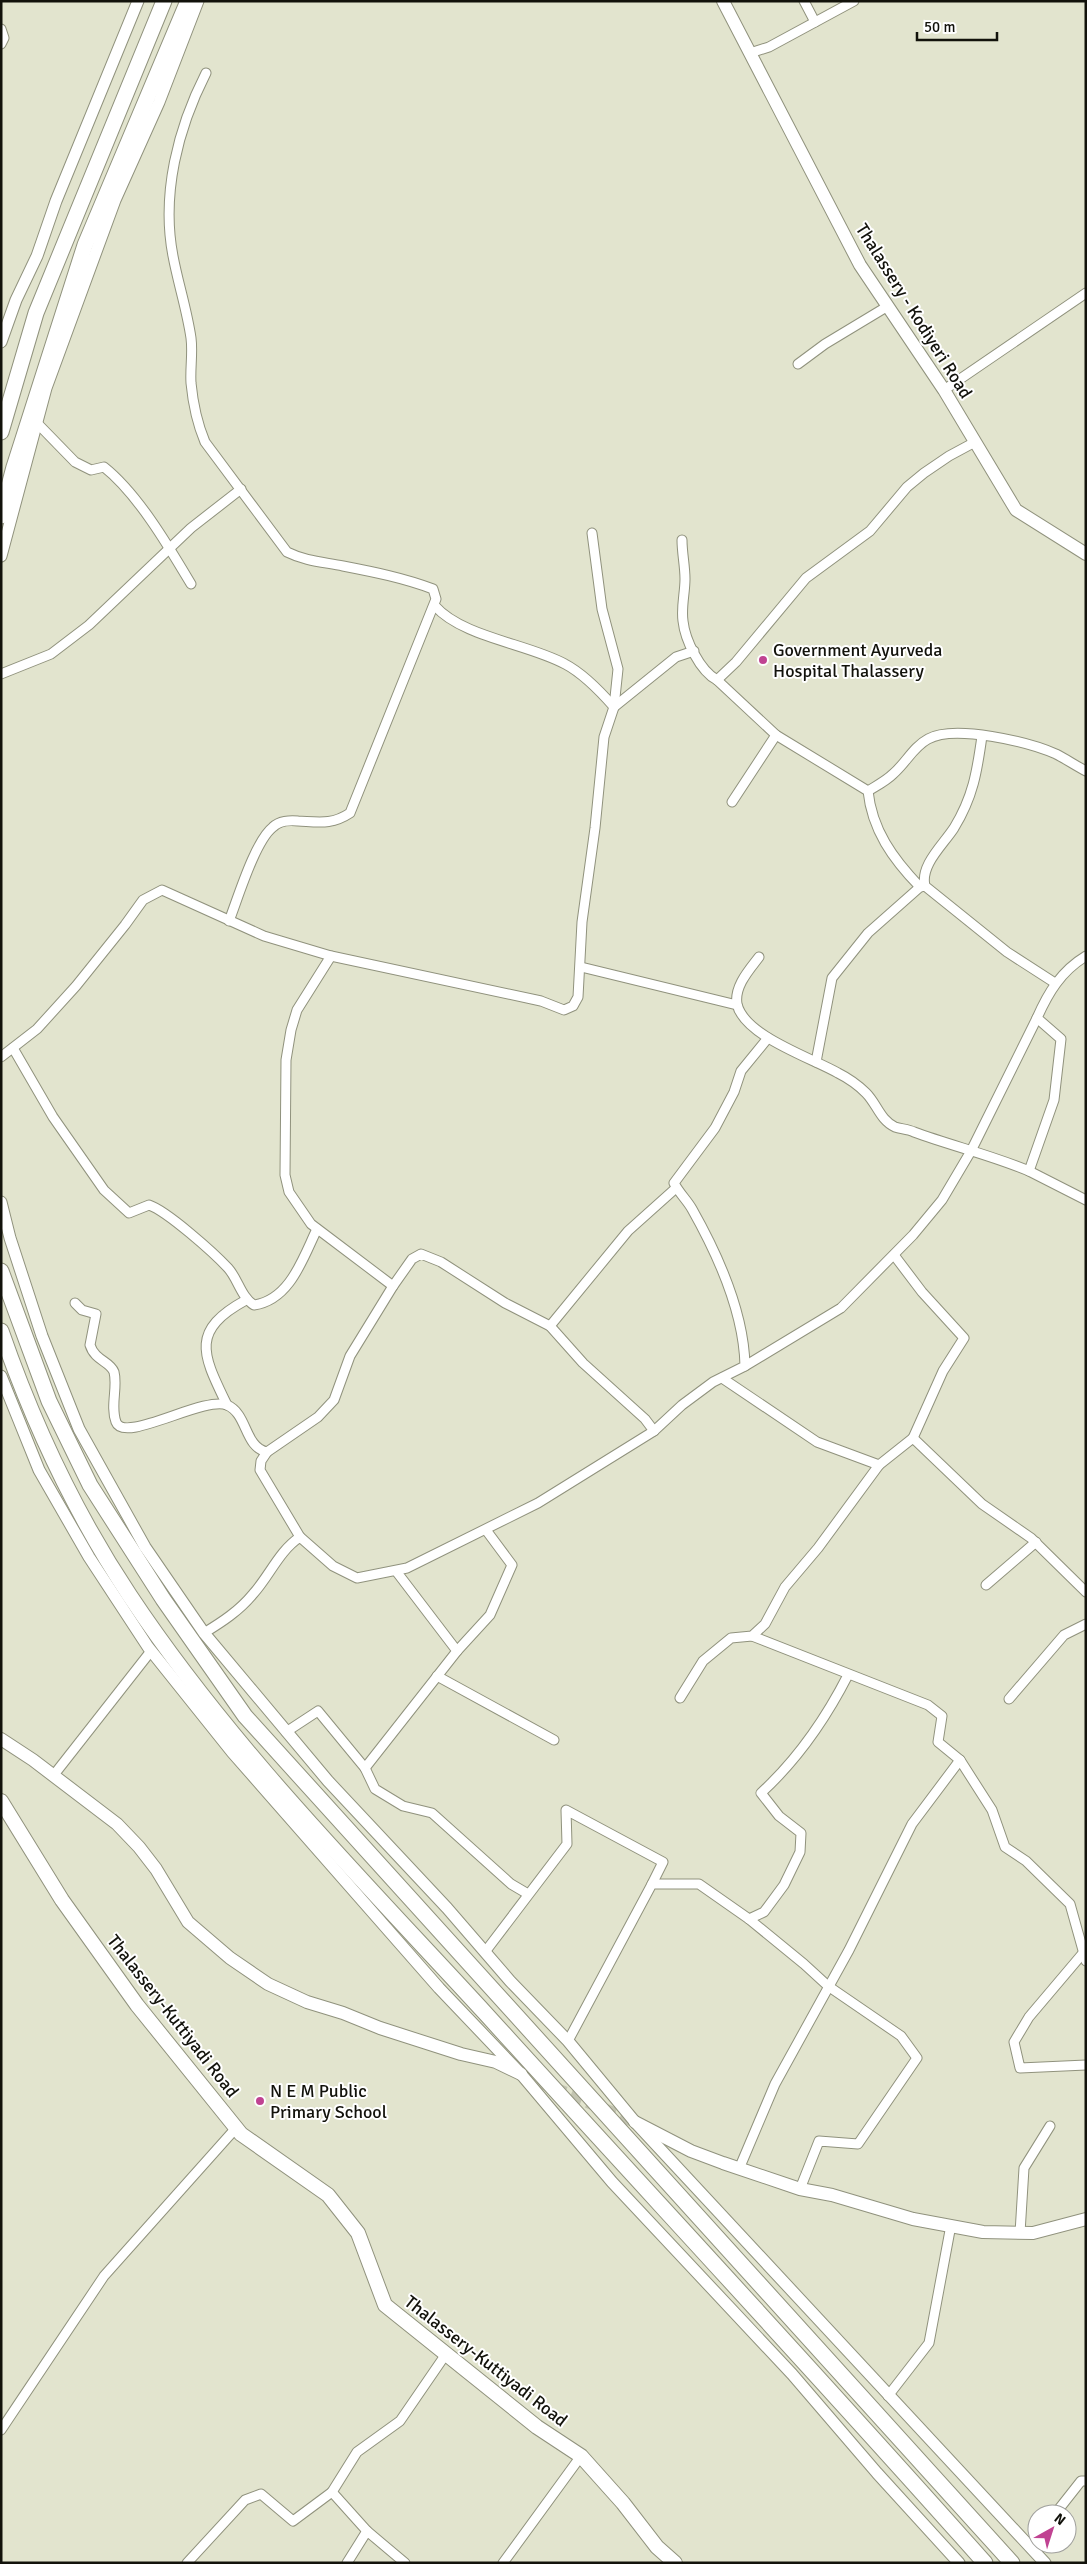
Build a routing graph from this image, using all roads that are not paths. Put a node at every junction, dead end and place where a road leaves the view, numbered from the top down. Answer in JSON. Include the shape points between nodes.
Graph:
{"nodes":[{"id":1,"x":138,"y":1,"type":"edge"},
{"id":2,"x":164,"y":1,"type":"edge"},
{"id":3,"x":188,"y":1,"type":"edge"},
{"id":4,"x":198,"y":1,"type":"edge"},
{"id":5,"x":723,"y":1,"type":"edge"},
{"id":6,"x":804,"y":1,"type":"edge"},
{"id":7,"x":854,"y":1,"type":"edge"},
{"id":8,"x":815,"y":22,"type":"junction"},
{"id":9,"x":1,"y":29,"type":"edge"},
{"id":10,"x":1,"y":44,"type":"edge"},
{"id":11,"x":750,"y":53,"type":"junction"},
{"id":12,"x":206,"y":73,"type":"dead end"},
{"id":13,"x":1086,"y":293,"type":"edge"},
{"id":14,"x":888,"y":306,"type":"junction"},
{"id":15,"x":1,"y":342,"type":"edge"},
{"id":16,"x":798,"y":364,"type":"dead end"},
{"id":17,"x":944,"y":390,"type":"junction"},
{"id":18,"x":37,"y":423,"type":"junction"},
{"id":19,"x":1,"y":432,"type":"edge"},
{"id":20,"x":975,"y":442,"type":"junction"},
{"id":21,"x":241,"y":489,"type":"junction"},
{"id":22,"x":1,"y":516,"type":"edge"},
{"id":23,"x":592,"y":533,"type":"dead end"},
{"id":24,"x":682,"y":540,"type":"dead end"},
{"id":25,"x":169,"y":548,"type":"junction"},
{"id":26,"x":1086,"y":554,"type":"edge"},
{"id":27,"x":1,"y":556,"type":"edge"},
{"id":28,"x":192,"y":584,"type":"dead end"},
{"id":29,"x":435,"y":606,"type":"junction"},
{"id":30,"x":694,"y":651,"type":"junction"},
{"id":31,"x":1,"y":674,"type":"edge"},
{"id":32,"x":717,"y":680,"type":"junction"},
{"id":33,"x":614,"y":706,"type":"junction"},
{"id":34,"x":776,"y":735,"type":"junction"},
{"id":35,"x":982,"y":736,"type":"junction"},
{"id":36,"x":1086,"y":771,"type":"edge"},
{"id":37,"x":868,"y":791,"type":"junction"},
{"id":38,"x":732,"y":802,"type":"dead end"},
{"id":39,"x":923,"y":886,"type":"junction"},
{"id":40,"x":229,"y":921,"type":"junction"},
{"id":41,"x":331,"y":956,"type":"junction"},
{"id":42,"x":1086,"y":956,"type":"edge"},
{"id":43,"x":759,"y":957,"type":"dead end"},
{"id":44,"x":581,"y":967,"type":"junction"},
{"id":45,"x":1055,"y":983,"type":"junction"},
{"id":46,"x":737,"y":1005,"type":"junction"},
{"id":47,"x":1037,"y":1018,"type":"junction"},
{"id":48,"x":768,"y":1038,"type":"junction"},
{"id":49,"x":13,"y":1048,"type":"junction"},
{"id":50,"x":1,"y":1057,"type":"edge"},
{"id":51,"x":816,"y":1062,"type":"junction"},
{"id":52,"x":972,"y":1151,"type":"junction"},
{"id":53,"x":1029,"y":1171,"type":"junction"},
{"id":54,"x":676,"y":1188,"type":"junction"},
{"id":55,"x":1086,"y":1200,"type":"edge"},
{"id":56,"x":1,"y":1202,"type":"edge"},
{"id":57,"x":317,"y":1229,"type":"junction"},
{"id":58,"x":894,"y":1255,"type":"junction"},
{"id":59,"x":1,"y":1272,"type":"edge"},
{"id":60,"x":393,"y":1286,"type":"junction"},
{"id":61,"x":246,"y":1300,"type":"junction"},
{"id":62,"x":75,"y":1303,"type":"dead end"},
{"id":63,"x":550,"y":1326,"type":"junction"},
{"id":64,"x":1,"y":1331,"type":"edge"},
{"id":65,"x":745,"y":1366,"type":"junction"},
{"id":66,"x":1,"y":1376,"type":"edge"},
{"id":67,"x":722,"y":1378,"type":"junction"},
{"id":68,"x":227,"y":1405,"type":"junction"},
{"id":69,"x":654,"y":1431,"type":"junction"},
{"id":70,"x":913,"y":1438,"type":"junction"},
{"id":71,"x":267,"y":1452,"type":"junction"},
{"id":72,"x":879,"y":1465,"type":"junction"},
{"id":73,"x":486,"y":1530,"type":"junction"},
{"id":74,"x":300,"y":1537,"type":"junction"},
{"id":75,"x":1036,"y":1542,"type":"junction"},
{"id":76,"x":396,"y":1571,"type":"junction"},
{"id":77,"x":986,"y":1586,"type":"dead end"},
{"id":78,"x":1086,"y":1592,"type":"edge"},
{"id":79,"x":1086,"y":1624,"type":"edge"},
{"id":80,"x":204,"y":1633,"type":"junction"},
{"id":81,"x":752,"y":1636,"type":"junction"},
{"id":82,"x":151,"y":1651,"type":"junction"},
{"id":83,"x":457,"y":1651,"type":"junction"},
{"id":84,"x":848,"y":1675,"type":"junction"},
{"id":85,"x":437,"y":1676,"type":"junction"},
{"id":86,"x":680,"y":1698,"type":"dead end"},
{"id":87,"x":1009,"y":1699,"type":"dead end"},
{"id":88,"x":286,"y":1732,"type":"junction"},
{"id":89,"x":1,"y":1739,"type":"edge"},
{"id":90,"x":554,"y":1740,"type":"dead end"},
{"id":91,"x":960,"y":1760,"type":"junction"},
{"id":92,"x":365,"y":1768,"type":"junction"},
{"id":93,"x":53,"y":1776,"type":"junction"},
{"id":94,"x":1,"y":1801,"type":"edge"},
{"id":95,"x":652,"y":1884,"type":"junction"},
{"id":96,"x":528,"y":1894,"type":"junction"},
{"id":97,"x":748,"y":1919,"type":"junction"},
{"id":98,"x":485,"y":1952,"type":"junction"},
{"id":99,"x":1085,"y":1956,"type":"edge"},
{"id":100,"x":828,"y":1986,"type":"junction"},
{"id":101,"x":568,"y":2041,"type":"junction"},
{"id":102,"x":1086,"y":2065,"type":"edge"},
{"id":103,"x":521,"y":2074,"type":"junction"},
{"id":104,"x":635,"y":2122,"type":"junction"},
{"id":105,"x":1050,"y":2126,"type":"dead end"},
{"id":106,"x":236,"y":2128,"type":"junction"},
{"id":107,"x":739,"y":2169,"type":"junction"},
{"id":108,"x":800,"y":2189,"type":"junction"},
{"id":109,"x":1086,"y":2219,"type":"edge"},
{"id":110,"x":951,"y":2225,"type":"junction"},
{"id":111,"x":1020,"y":2233,"type":"junction"},
{"id":112,"x":446,"y":2354,"type":"junction"},
{"id":113,"x":888,"y":2396,"type":"junction"},
{"id":114,"x":1,"y":2430,"type":"edge"},
{"id":115,"x":581,"y":2456,"type":"junction"},
{"id":116,"x":1086,"y":2481,"type":"edge"},
{"id":117,"x":332,"y":2492,"type":"junction"},
{"id":118,"x":1062,"y":2504,"type":"edge"},
{"id":119,"x":367,"y":2531,"type":"junction"},
{"id":120,"x":1027,"y":2537,"type":"edge"},
{"id":121,"x":187,"y":2563,"type":"edge"},
{"id":122,"x":347,"y":2563,"type":"edge"},
{"id":123,"x":405,"y":2563,"type":"edge"},
{"id":124,"x":503,"y":2563,"type":"edge"},
{"id":125,"x":675,"y":2563,"type":"edge"},
{"id":126,"x":959,"y":2563,"type":"edge"},
{"id":127,"x":985,"y":2563,"type":"edge"},
{"id":128,"x":1012,"y":2563,"type":"edge"}],
"edges":[{"from":1,"to":15,"type":"street"},
{"from":2,"to":19,"type":"highway","via":[[36,313]]},
{"from":3,"to":22,"type":"highway","via":[[85,245]]},
{"from":4,"to":18,"type":"street","via":[[159,102],[115,200],[46,388]]},
{"from":5,"to":11,"type":"main road","name":"Thalassery - Kodiyeri Road"},
{"from":6,"to":8,"type":"street"},
{"from":7,"to":8,"type":"street"},
{"from":8,"to":11,"type":"street","via":[[769,47]]},
{"from":9,"to":10,"type":"street","via":[[4,38]]},
{"from":11,"to":14,"type":"main road","name":"Thalassery - Kodiyeri Road","via":[[860,265]]},
{"from":12,"to":21,"type":"street","via":[[189,105],[172,168],[172,254],[191,337],[191,381],[197,422],[205,442]]},
{"from":13,"to":17,"type":"street"},
{"from":14,"to":16,"type":"street"},
{"from":14,"to":17,"type":"main road","name":"Thalassery - Kodiyeri Road"},
{"from":17,"to":20,"type":"main road","name":"Thalassery - Kodiyeri Road"},
{"from":18,"to":25,"type":"street","via":[[75,462],[91,470],[104,467],[119,479]]},
{"from":18,"to":27,"type":"street"},
{"from":20,"to":26,"type":"main road","name":"Thalassery - Kodiyeri Road","via":[[1016,510]]},
{"from":20,"to":32,"type":"street","via":[[913,482],[870,531],[806,578]]},
{"from":21,"to":25,"type":"street"},
{"from":21,"to":29,"type":"street","via":[[287,552],[302,560],[377,572],[433,589]]},
{"from":23,"to":33,"type":"street","via":[[602,609],[618,669]]},
{"from":24,"to":30,"type":"street","via":[[685,578],[683,621]]},
{"from":25,"to":28,"type":"street"},
{"from":25,"to":31,"type":"street","via":[[89,625],[51,654]]},
{"from":29,"to":33,"type":"street","via":[[443,616],[465,626],[565,664]]},
{"from":29,"to":40,"type":"street","via":[[350,813],[322,824],[296,820],[278,823],[271,828],[261,840]]},
{"from":30,"to":32,"type":"street"},
{"from":30,"to":33,"type":"street","via":[[676,657]]},
{"from":32,"to":34,"type":"street"},
{"from":33,"to":44,"type":"street","via":[[604,737],[582,922]]},
{"from":34,"to":37,"type":"street"},
{"from":34,"to":38,"type":"street"},
{"from":35,"to":36,"type":"street","via":[[1033,746]]},
{"from":35,"to":37,"type":"street","via":[[941,734],[928,739],[893,774]]},
{"from":35,"to":39,"type":"street","via":[[976,782],[954,828],[926,867]]},
{"from":37,"to":39,"type":"street","via":[[875,826],[903,870]]},
{"from":39,"to":45,"type":"street","via":[[1007,952]]},
{"from":39,"to":51,"type":"street","via":[[868,933],[832,978]]},
{"from":40,"to":41,"type":"street","via":[[264,936]]},
{"from":40,"to":49,"type":"street","via":[[162,890],[143,900],[76,986],[38,1029]]},
{"from":41,"to":44,"type":"street","via":[[541,1001],[564,1010],[573,1006],[578,997]]},
{"from":41,"to":57,"type":"street","via":[[297,1010],[286,1060],[285,1174],[288,1192]]},
{"from":42,"to":45,"type":"street"},
{"from":43,"to":46,"type":"street","via":[[744,977],[737,993]]},
{"from":44,"to":46,"type":"street"},
{"from":45,"to":47,"type":"street"},
{"from":46,"to":48,"type":"street"},
{"from":47,"to":52,"type":"street"},
{"from":47,"to":53,"type":"street","via":[[1061,1039],[1054,1100]]},
{"from":48,"to":51,"type":"street"},
{"from":48,"to":54,"type":"street","via":[[741,1071],[715,1128],[675,1180]]},
{"from":49,"to":50,"type":"street"},
{"from":49,"to":61,"type":"street","via":[[53,1117],[104,1190],[129,1213],[149,1205],[168,1214],[228,1268]]},
{"from":51,"to":52,"type":"street","via":[[845,1077],[866,1093],[882,1117],[896,1127]]},
{"from":52,"to":53,"type":"street"},
{"from":52,"to":58,"type":"street","via":[[942,1200]]},
{"from":53,"to":55,"type":"street"},
{"from":54,"to":63,"type":"street","via":[[628,1231]]},
{"from":54,"to":65,"type":"street","via":[[703,1229],[724,1279],[740,1325]]},
{"from":56,"to":80,"type":"street","via":[[42,1336],[79,1428],[145,1547]]},
{"from":57,"to":60,"type":"street"},
{"from":57,"to":61,"type":"street","via":[[282,1293],[266,1304],[254,1305]]},
{"from":58,"to":65,"type":"street","via":[[841,1308]]},
{"from":58,"to":70,"type":"street","via":[[964,1338],[943,1371]]},
{"from":59,"to":128,"type":"highway","via":[[50,1401],[90,1485],[163,1599],[245,1716]]},
{"from":60,"to":63,"type":"street","via":[[412,1259],[421,1254],[429,1256],[505,1303]]},
{"from":60,"to":71,"type":"street","via":[[350,1356],[334,1400],[318,1417]]},
{"from":61,"to":68,"type":"street","via":[[224,1312],[209,1329],[206,1342],[207,1358]]},
{"from":62,"to":68,"type":"street","via":[[82,1310],[96,1314],[90,1345],[98,1359],[114,1372],[114,1414],[121,1428],[134,1429],[175,1413]]},
{"from":63,"to":69,"type":"street"},
{"from":64,"to":127,"type":"highway","via":[[60,1472],[94,1538],[130,1596],[192,1682],[314,1826]]},
{"from":65,"to":67,"type":"street"},
{"from":66,"to":82,"type":"street","via":[[39,1470],[89,1557]]},
{"from":67,"to":69,"type":"street","via":[[682,1405]]},
{"from":67,"to":72,"type":"street","via":[[817,1442]]},
{"from":68,"to":71,"type":"street","via":[[240,1416],[259,1450]]},
{"from":69,"to":73,"type":"street","via":[[538,1503]]},
{"from":70,"to":72,"type":"street"},
{"from":70,"to":75,"type":"street","via":[[982,1504]]},
{"from":71,"to":74,"type":"street","via":[[260,1470]]},
{"from":72,"to":81,"type":"street","via":[[785,1587],[765,1624]]},
{"from":73,"to":76,"type":"street"},
{"from":73,"to":83,"type":"street","via":[[512,1565],[490,1615]]},
{"from":74,"to":76,"type":"street","via":[[333,1566],[357,1578]]},
{"from":74,"to":80,"type":"street","via":[[278,1557],[253,1594],[229,1618]]},
{"from":75,"to":77,"type":"street"},
{"from":75,"to":78,"type":"street"},
{"from":76,"to":83,"type":"street"},
{"from":79,"to":87,"type":"street","via":[[1064,1635]]},
{"from":80,"to":88,"type":"street"},
{"from":81,"to":84,"type":"street"},
{"from":81,"to":86,"type":"street","via":[[731,1638],[703,1661]]},
{"from":82,"to":93,"type":"street"},
{"from":82,"to":103,"type":"street","via":[[303,1836]]},
{"from":83,"to":85,"type":"street"},
{"from":84,"to":91,"type":"street","via":[[928,1705],[942,1716],[938,1742]]},
{"from":84,"to":97,"type":"street","via":[[801,1753],[761,1793],[779,1816],[801,1833],[800,1852],[784,1885],[764,1912]]},
{"from":85,"to":90,"type":"street"},
{"from":85,"to":92,"type":"street"},
{"from":88,"to":92,"type":"street","via":[[318,1711]]},
{"from":88,"to":98,"type":"street"},
{"from":89,"to":93,"type":"main road"},
{"from":91,"to":99,"type":"street","via":[[992,1810],[1005,1847],[1026,1861],[1070,1904]]},
{"from":91,"to":100,"type":"street","via":[[912,1824]]},
{"from":92,"to":96,"type":"street","via":[[375,1789],[403,1806],[432,1813],[511,1884]]},
{"from":93,"to":103,"type":"main road","via":[[117,1824],[139,1847],[188,1922],[230,1958],[268,1984],[380,2028],[496,2062]]},
{"from":94,"to":106,"type":"main road","name":"Thalassery-Kuttiyadi Road","via":[[62,1900],[138,2005]]},
{"from":95,"to":96,"type":"street","via":[[663,1862],[566,1810],[567,1844]]},
{"from":95,"to":97,"type":"street","via":[[699,1884]]},
{"from":95,"to":101,"type":"street"},
{"from":96,"to":98,"type":"street"},
{"from":97,"to":100,"type":"street"},
{"from":98,"to":101,"type":"street"},
{"from":99,"to":102,"type":"street","via":[[1029,2017],[1014,2042],[1020,2068]]},
{"from":100,"to":107,"type":"street","via":[[775,2084]]},
{"from":100,"to":108,"type":"street","via":[[901,2036],[918,2058],[858,2144],[819,2142]]},
{"from":101,"to":104,"type":"street"},
{"from":103,"to":126,"type":"street","via":[[612,2182],[792,2374]]},
{"from":104,"to":107,"type":"main road","via":[[691,2151]]},
{"from":104,"to":113,"type":"street"},
{"from":105,"to":111,"type":"street","via":[[1024,2168]]},
{"from":106,"to":112,"type":"main road","name":"Thalassery-Kuttiyadi Road","via":[[328,2195],[358,2233],[385,2305]]},
{"from":106,"to":114,"type":"street","via":[[104,2276]]},
{"from":107,"to":108,"type":"main road"},
{"from":108,"to":110,"type":"main road","via":[[913,2219]]},
{"from":109,"to":111,"type":"main road","via":[[1033,2233]]},
{"from":110,"to":111,"type":"main road","via":[[983,2232]]},
{"from":110,"to":113,"type":"street","via":[[928,2343]]},
{"from":112,"to":115,"type":"main road","name":"Thalassery-Kuttiyadi Road","via":[[537,2427]]},
{"from":112,"to":117,"type":"street","via":[[400,2421],[357,2452]]},
{"from":113,"to":120,"type":"street"},
{"from":115,"to":124,"type":"street"},
{"from":115,"to":125,"type":"main road","name":"Thalassery-Kuttiyadi Road","via":[[657,2547]]},
{"from":116,"to":118,"type":"street","via":[[1081,2480]]},
{"from":117,"to":119,"type":"street"},
{"from":117,"to":121,"type":"street","via":[[293,2521],[261,2494],[245,2500]]},
{"from":119,"to":122,"type":"street"},
{"from":119,"to":123,"type":"street"}]}
